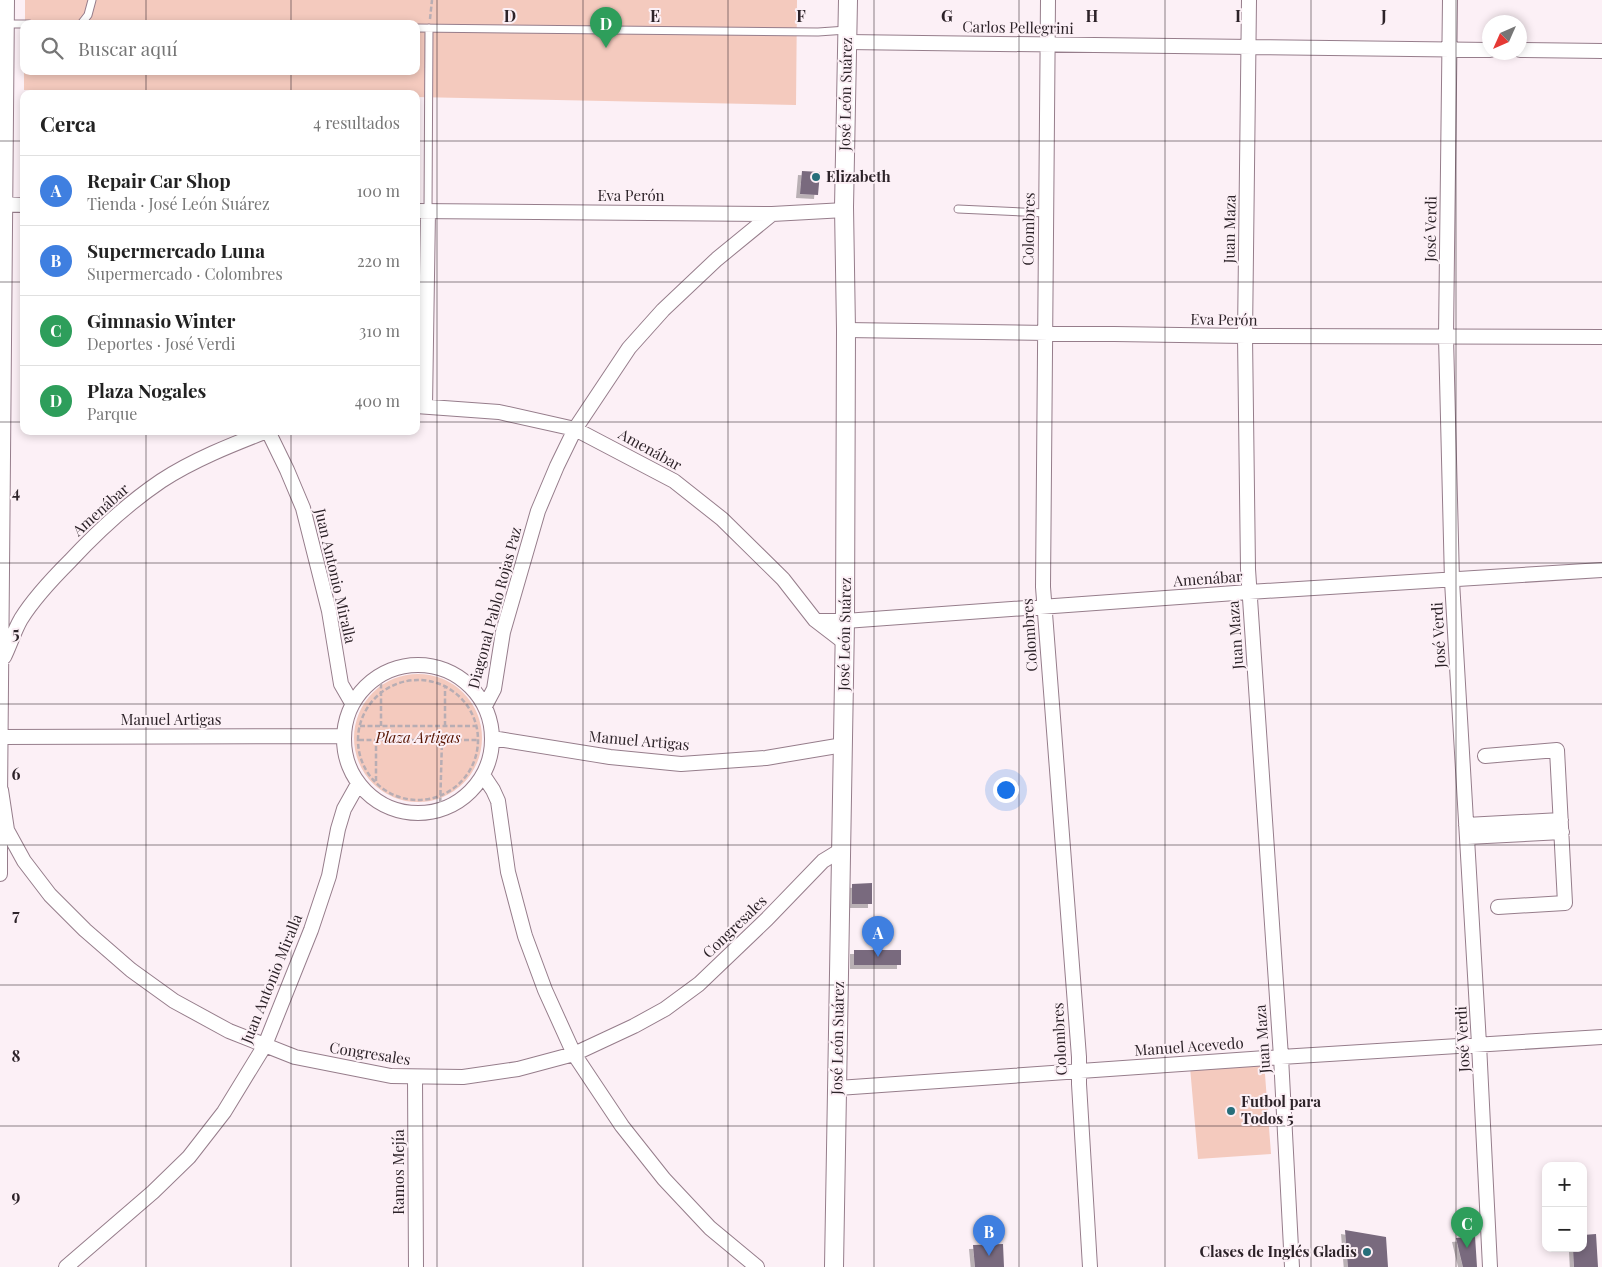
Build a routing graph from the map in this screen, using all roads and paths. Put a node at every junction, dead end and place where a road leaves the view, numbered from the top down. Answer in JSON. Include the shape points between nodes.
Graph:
{"nodes":[{"id":1,"x":7,"y":0,"type":"edge"},
{"id":2,"x":92,"y":0,"type":"edge"},
{"id":3,"x":432,"y":0,"type":"edge"},
{"id":4,"x":848,"y":0,"type":"edge"},
{"id":5,"x":1048,"y":0,"type":"edge"},
{"id":6,"x":1249,"y":0,"type":"edge"},
{"id":7,"x":1450,"y":0,"type":"edge"},
{"id":8,"x":84,"y":20,"type":"edge"},
{"id":9,"x":6,"y":24,"type":"junction"},
{"id":10,"x":20,"y":24,"type":"edge"},
{"id":11,"x":420,"y":28,"type":"edge"},
{"id":12,"x":429,"y":28,"type":"junction"},
{"id":13,"x":847,"y":36,"type":"junction"},
{"id":14,"x":1048,"y":44,"type":"junction"},
{"id":15,"x":1249,"y":48,"type":"junction"},
{"id":16,"x":1450,"y":49,"type":"junction"},
{"id":17,"x":1482,"y":50,"type":"edge"},
{"id":18,"x":1527,"y":50,"type":"edge"},
{"id":19,"x":1602,"y":51,"type":"edge"},
{"id":20,"x":3,"y":67,"type":"edge"},
{"id":21,"x":2,"y":204,"type":"edge"},
{"id":22,"x":20,"y":205,"type":"edge"},
{"id":23,"x":958,"y":209,"type":"dead end"},
{"id":24,"x":845,"y":210,"type":"junction"},
{"id":25,"x":422,"y":211,"type":"edge"},
{"id":26,"x":1046,"y":213,"type":"junction"},
{"id":27,"x":772,"y":214,"type":"junction"},
{"id":28,"x":846,"y":330,"type":"junction"},
{"id":29,"x":1044,"y":333,"type":"junction"},
{"id":30,"x":1245,"y":336,"type":"junction"},
{"id":31,"x":1446,"y":337,"type":"junction"},
{"id":32,"x":1602,"y":337,"type":"edge"},
{"id":33,"x":421,"y":406,"type":"edge"},
{"id":34,"x":576,"y":429,"type":"junction"},
{"id":35,"x":257,"y":435,"type":"edge"},
{"id":36,"x":270,"y":435,"type":"edge"},
{"id":37,"x":1602,"y":570,"type":"edge"},
{"id":38,"x":1452,"y":580,"type":"junction"},
{"id":39,"x":1249,"y":592,"type":"junction"},
{"id":40,"x":1044,"y":608,"type":"junction"},
{"id":41,"x":817,"y":621,"type":"junction"},
{"id":42,"x":845,"y":621,"type":"junction"},
{"id":43,"x":845,"y":643,"type":"junction"},
{"id":44,"x":2,"y":664,"type":"junction"},
{"id":45,"x":381,"y":674,"type":"junction"},
{"id":46,"x":445,"y":687,"type":"junction"},
{"id":47,"x":382,"y":692,"type":"junction"},
{"id":48,"x":352,"y":702,"type":"junction"},
{"id":49,"x":485,"y":706,"type":"junction"},
{"id":50,"x":360,"y":726,"type":"junction"},
{"id":51,"x":381,"y":726,"type":"junction"},
{"id":52,"x":445,"y":726,"type":"junction"},
{"id":53,"x":476,"y":726,"type":"junction"},
{"id":54,"x":343,"y":736,"type":"junction"},
{"id":55,"x":0,"y":737,"type":"edge"},
{"id":56,"x":492,"y":738,"type":"junction"},
{"id":57,"x":358,"y":740,"type":"junction"},
{"id":58,"x":376,"y":740,"type":"junction"},
{"id":59,"x":442,"y":740,"type":"junction"},
{"id":60,"x":478,"y":740,"type":"junction"},
{"id":61,"x":843,"y":745,"type":"junction"},
{"id":62,"x":1485,"y":756,"type":"dead end"},
{"id":63,"x":483,"y":775,"type":"junction"},
{"id":64,"x":376,"y":782,"type":"junction"},
{"id":65,"x":358,"y":784,"type":"junction"},
{"id":66,"x":0,"y":790,"type":"edge"},
{"id":67,"x":441,"y":795,"type":"junction"},
{"id":68,"x":440,"y":810,"type":"junction"},
{"id":69,"x":1561,"y":826,"type":"junction"},
{"id":70,"x":1467,"y":831,"type":"junction"},
{"id":71,"x":841,"y":850,"type":"junction"},
{"id":72,"x":0,"y":874,"type":"edge"},
{"id":73,"x":1498,"y":907,"type":"dead end"},
{"id":74,"x":1602,"y":1036,"type":"edge"},
{"id":75,"x":1479,"y":1044,"type":"junction"},
{"id":76,"x":265,"y":1045,"type":"junction"},
{"id":77,"x":574,"y":1054,"type":"junction"},
{"id":78,"x":1281,"y":1056,"type":"junction"},
{"id":79,"x":1079,"y":1071,"type":"junction"},
{"id":80,"x":415,"y":1077,"type":"junction"},
{"id":81,"x":838,"y":1088,"type":"junction"},
{"id":82,"x":66,"y":1267,"type":"edge"},
{"id":83,"x":416,"y":1267,"type":"edge"},
{"id":84,"x":757,"y":1267,"type":"edge"},
{"id":85,"x":834,"y":1267,"type":"edge"},
{"id":86,"x":1090,"y":1267,"type":"edge"},
{"id":87,"x":1292,"y":1267,"type":"edge"},
{"id":88,"x":1490,"y":1267,"type":"edge"}],
"edges":[{"from":1,"to":9,"type":"street"},
{"from":2,"to":8,"type":"lane"},
{"from":3,"to":12,"type":"path"},
{"from":4,"to":13,"type":"street","name":"José León Suárez"},
{"from":5,"to":14,"type":"street","name":"Colombres"},
{"from":6,"to":15,"type":"street","name":"Juan Maza"},
{"from":7,"to":16,"type":"street","name":"José Verdi"},
{"from":9,"to":10,"type":"lane"},
{"from":9,"to":20,"type":"street"},
{"from":11,"to":12,"type":"lane","name":"Carlos Pellegrini"},
{"from":12,"to":13,"type":"lane","name":"Carlos Pellegrini","via":[[808,32]]},
{"from":12,"to":25,"type":"lane"},
{"from":13,"to":14,"type":"street","name":"Carlos Pellegrini"},
{"from":13,"to":24,"type":"street","name":"José León Suárez"},
{"from":14,"to":15,"type":"street","name":"Carlos Pellegrini"},
{"from":14,"to":26,"type":"street","name":"Colombres"},
{"from":15,"to":16,"type":"street","name":"Carlos Pellegrini"},
{"from":15,"to":30,"type":"street","name":"Juan Maza"},
{"from":16,"to":17,"type":"street","name":"Carlos Pellegrini"},
{"from":16,"to":31,"type":"street","name":"José Verdi"},
{"from":18,"to":19,"type":"street"},
{"from":20,"to":21,"type":"street"},
{"from":21,"to":22,"type":"street"},
{"from":21,"to":44,"type":"street"},
{"from":23,"to":26,"type":"lane"},
{"from":24,"to":27,"type":"street","name":"Eva Perón"},
{"from":24,"to":28,"type":"street","name":"José León Suárez"},
{"from":25,"to":27,"type":"street","name":"Eva Perón"},
{"from":25,"to":33,"type":"street"},
{"from":26,"to":29,"type":"street","name":"Colombres"},
{"from":27,"to":34,"type":"street","name":"Diagonal Pablo Rojas Paz","via":[[717,259],[663,310],[630,348]]},
{"from":28,"to":29,"type":"street","name":"Eva Perón"},
{"from":28,"to":42,"type":"street","name":"José León Suárez"},
{"from":29,"to":30,"type":"street","name":"Eva Perón"},
{"from":29,"to":40,"type":"street","name":"Colombres"},
{"from":30,"to":31,"type":"street","name":"Eva Perón"},
{"from":30,"to":39,"type":"street","name":"Juan Maza"},
{"from":31,"to":32,"type":"street","name":"Eva Perón"},
{"from":31,"to":38,"type":"street","name":"José Verdi"},
{"from":33,"to":34,"type":"street","name":"Amenábar","via":[[499,412]]},
{"from":34,"to":41,"type":"street","name":"Amenábar","via":[[674,482],[722,519],[783,579]]},
{"from":34,"to":49,"type":"street","name":"Diagonal Pablo Rojas Paz","via":[[538,511],[503,632],[494,688]]},
{"from":35,"to":44,"type":"street","name":"Amenábar","via":[[162,480],[98,531],[49,582],[21,619]]},
{"from":36,"to":48,"type":"street","name":"Juan Antonio Miralla","via":[[304,508],[329,611],[341,684]]},
{"from":37,"to":38,"type":"street","name":"Amenábar"},
{"from":38,"to":39,"type":"street","name":"Amenábar"},
{"from":38,"to":70,"type":"street","name":"José Verdi"},
{"from":39,"to":40,"type":"street","name":"Amenábar"},
{"from":39,"to":78,"type":"street","name":"Juan Maza"},
{"from":40,"to":42,"type":"street","name":"Amenábar"},
{"from":40,"to":79,"type":"street","name":"Colombres"},
{"from":41,"to":42,"type":"street","name":"Amenábar"},
{"from":41,"to":43,"type":"street","name":"Amenábar"},
{"from":42,"to":43,"type":"street","name":"José León Suárez"},
{"from":43,"to":61,"type":"street","name":"José León Suárez"},
{"from":44,"to":55,"type":"street"},
{"from":45,"to":47,"type":"path"},
{"from":45,"to":48,"type":"street"},
{"from":45,"to":49,"type":"street","via":[[400,666],[420,664],[440,668],[458,676]]},
{"from":46,"to":47,"type":"path","via":[[418,679],[397,683]]},
{"from":46,"to":52,"type":"path"},
{"from":46,"to":53,"type":"path","via":[[456,693],[469,708]]},
{"from":47,"to":50,"type":"path","via":[[366,709]]},
{"from":47,"to":51,"type":"path"},
{"from":48,"to":54,"type":"street"},
{"from":49,"to":56,"type":"street"},
{"from":50,"to":51,"type":"path"},
{"from":50,"to":57,"type":"path"},
{"from":51,"to":52,"type":"path"},
{"from":52,"to":53,"type":"path"},
{"from":53,"to":60,"type":"path"},
{"from":54,"to":55,"type":"street","name":"Manuel Artigas"},
{"from":54,"to":65,"type":"street","via":[[346,761]]},
{"from":55,"to":66,"type":"street"},
{"from":56,"to":61,"type":"street","name":"Manuel Artigas","via":[[610,757],[681,764],[766,758]]},
{"from":56,"to":63,"type":"street"},
{"from":57,"to":58,"type":"path"},
{"from":57,"to":64,"type":"path","via":[[364,767]]},
{"from":58,"to":59,"type":"path"},
{"from":58,"to":64,"type":"path"},
{"from":59,"to":60,"type":"path"},
{"from":59,"to":67,"type":"path"},
{"from":60,"to":67,"type":"path","via":[[472,765],[462,781]]},
{"from":61,"to":71,"type":"street","name":"José León Suárez"},
{"from":62,"to":69,"type":"street","via":[[1557,750]]},
{"from":63,"to":68,"type":"street","via":[[458,802]]},
{"from":63,"to":77,"type":"street","via":[[498,801],[508,872],[525,936],[544,990]]},
{"from":64,"to":67,"type":"path","via":[[391,793],[409,799]]},
{"from":65,"to":68,"type":"street","via":[[374,800],[395,810],[418,814]]},
{"from":65,"to":76,"type":"street","name":"Juan Antonio Miralla","via":[[344,809],[311,930]]},
{"from":66,"to":72,"type":"street"},
{"from":66,"to":76,"type":"street","name":"Congresales","via":[[6,830],[24,861],[50,895],[85,930],[131,970],[174,1001],[228,1031]]},
{"from":67,"to":68,"type":"path"},
{"from":69,"to":70,"type":"street"},
{"from":69,"to":73,"type":"street","via":[[1565,903]]},
{"from":70,"to":75,"type":"street","name":"José Verdi"},
{"from":71,"to":77,"type":"street","name":"Congresales","via":[[823,861],[699,984],[658,1013]]},
{"from":71,"to":81,"type":"street","name":"José León Suárez"},
{"from":74,"to":75,"type":"street","name":"Manuel Acevedo"},
{"from":75,"to":78,"type":"street","name":"Manuel Acevedo"},
{"from":75,"to":88,"type":"street","name":"José Verdi"},
{"from":76,"to":80,"type":"street","name":"Congresales","via":[[304,1059],[391,1076]]},
{"from":76,"to":82,"type":"street","name":"Juan Antonio Miralla","via":[[224,1112],[188,1156],[154,1192]]},
{"from":77,"to":80,"type":"street","name":"Congresales","via":[[500,1072],[463,1077]]},
{"from":77,"to":84,"type":"street","via":[[622,1126],[664,1179],[710,1228]]},
{"from":78,"to":79,"type":"street","name":"Manuel Acevedo"},
{"from":78,"to":87,"type":"street","name":"Juan Maza"},
{"from":79,"to":81,"type":"street","name":"Manuel Acevedo"},
{"from":79,"to":86,"type":"street","name":"Colombres"},
{"from":80,"to":83,"type":"street","name":"Ramos Mejía"},
{"from":81,"to":85,"type":"street","name":"José León Suárez"}]}
